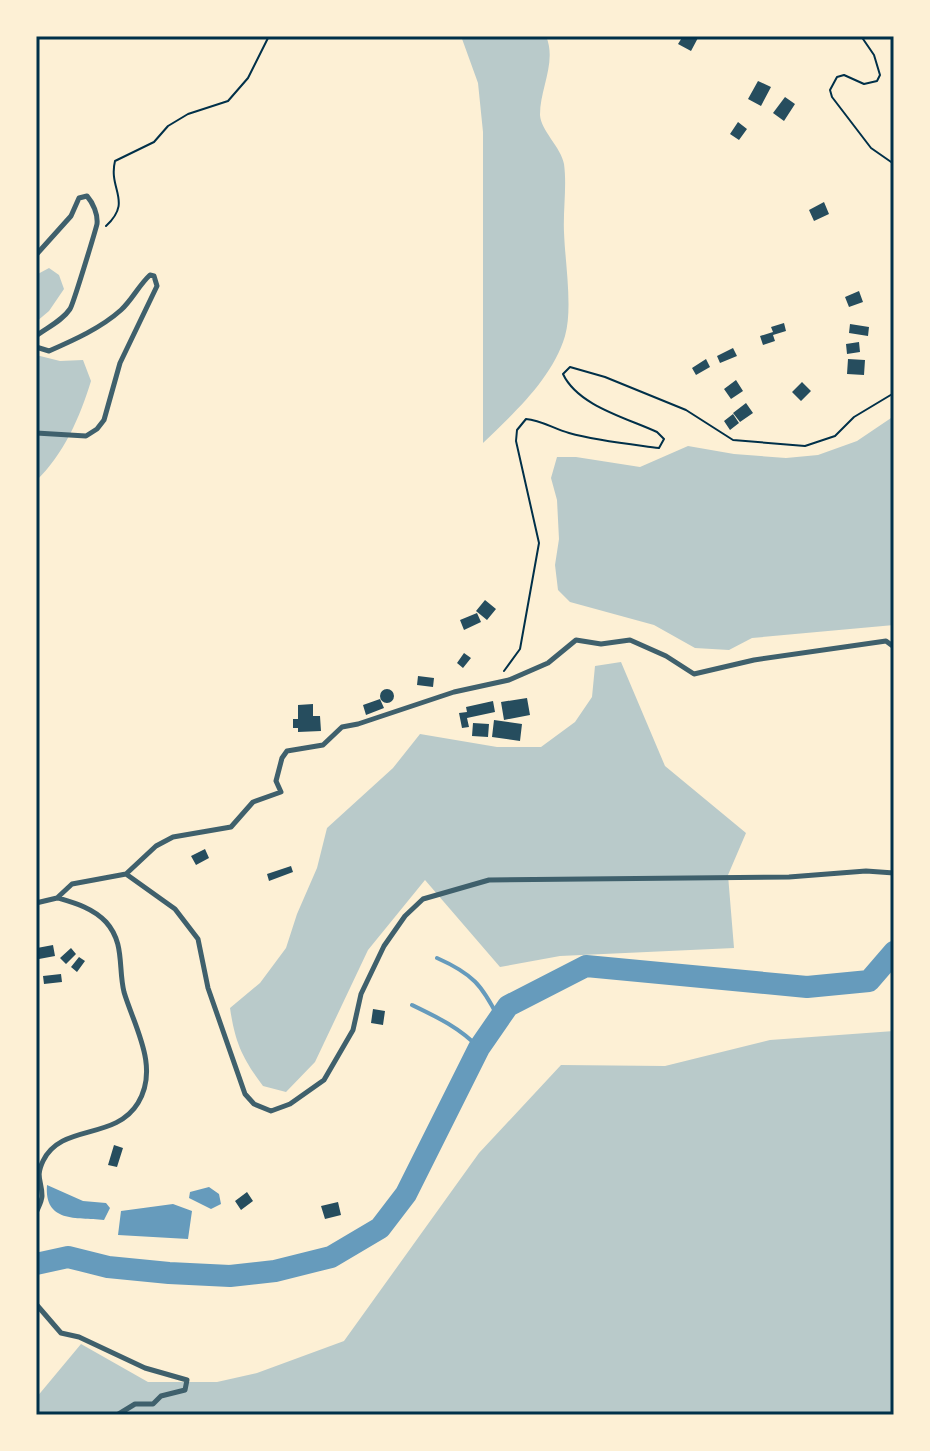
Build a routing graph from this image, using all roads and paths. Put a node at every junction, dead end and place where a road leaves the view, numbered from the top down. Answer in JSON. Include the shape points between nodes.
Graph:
{"nodes":[{"id":1,"x":269,"y":36,"type":"edge"},
{"id":2,"x":861,"y":36,"type":"edge"},
{"id":3,"x":894,"y":164,"type":"edge"},
{"id":4,"x":97,"y":222,"type":"junction"},
{"id":5,"x":36,"y":255,"type":"edge"},
{"id":6,"x":36,"y":336,"type":"edge"},
{"id":7,"x":36,"y":347,"type":"edge"},
{"id":8,"x":894,"y":393,"type":"edge"},
{"id":9,"x":36,"y":433,"type":"edge"},
{"id":10,"x":894,"y":647,"type":"edge"},
{"id":11,"x":490,"y":685,"type":"junction"},
{"id":12,"x":894,"y":873,"type":"edge"},
{"id":13,"x":126,"y":874,"type":"junction"},
{"id":14,"x":57,"y":898,"type":"junction"},
{"id":15,"x":36,"y":903,"type":"edge"},
{"id":16,"x":36,"y":1213,"type":"edge"},
{"id":17,"x":36,"y":1304,"type":"edge"},
{"id":18,"x":117,"y":1415,"type":"edge"}],
"edges":[{"from":1,"to":4,"type":"path","via":[[248,78],[228,101],[188,114],[154,142],[115,161],[118,213],[106,226]]},
{"from":2,"to":3,"type":"path","via":[[874,55],[877,81],[864,84],[844,75],[830,90],[871,148]]},
{"from":4,"to":5,"type":"street","via":[[93,203],[87,196],[79,198],[71,216]]},
{"from":4,"to":6,"type":"street","via":[[73,306]]},
{"from":7,"to":9,"type":"street","via":[[49,351],[79,338],[122,309],[154,276],[157,286],[120,363],[104,420],[86,436]]},
{"from":8,"to":11,"type":"path","via":[[854,417],[835,436],[805,446],[733,440],[686,410],[570,367],[563,374],[583,397],[664,439],[659,448],[628,444],[554,430],[526,419],[517,430],[539,543],[520,649]]},
{"from":10,"to":11,"type":"street","via":[[886,641],[843,646],[694,674],[630,640],[576,640],[548,663]]},
{"from":11,"to":13,"type":"street","via":[[342,727],[323,745],[287,751],[276,781],[281,792],[253,802],[231,827],[173,837]]},
{"from":12,"to":13,"type":"street","via":[[489,880],[423,899],[384,946],[361,994],[353,1030],[324,1080],[271,1111],[245,1094],[208,988],[198,939],[175,909]]},
{"from":13,"to":14,"type":"street","via":[[72,884]]},
{"from":14,"to":15,"type":"street"},
{"from":14,"to":16,"type":"street","via":[[93,912],[116,937],[124,990],[144,1047],[145,1079],[139,1102],[122,1121],[65,1139],[44,1157],[37,1176],[42,1197]]},
{"from":17,"to":18,"type":"street","via":[[61,1333],[187,1380],[185,1390],[161,1396],[153,1404],[135,1404]]}]}
